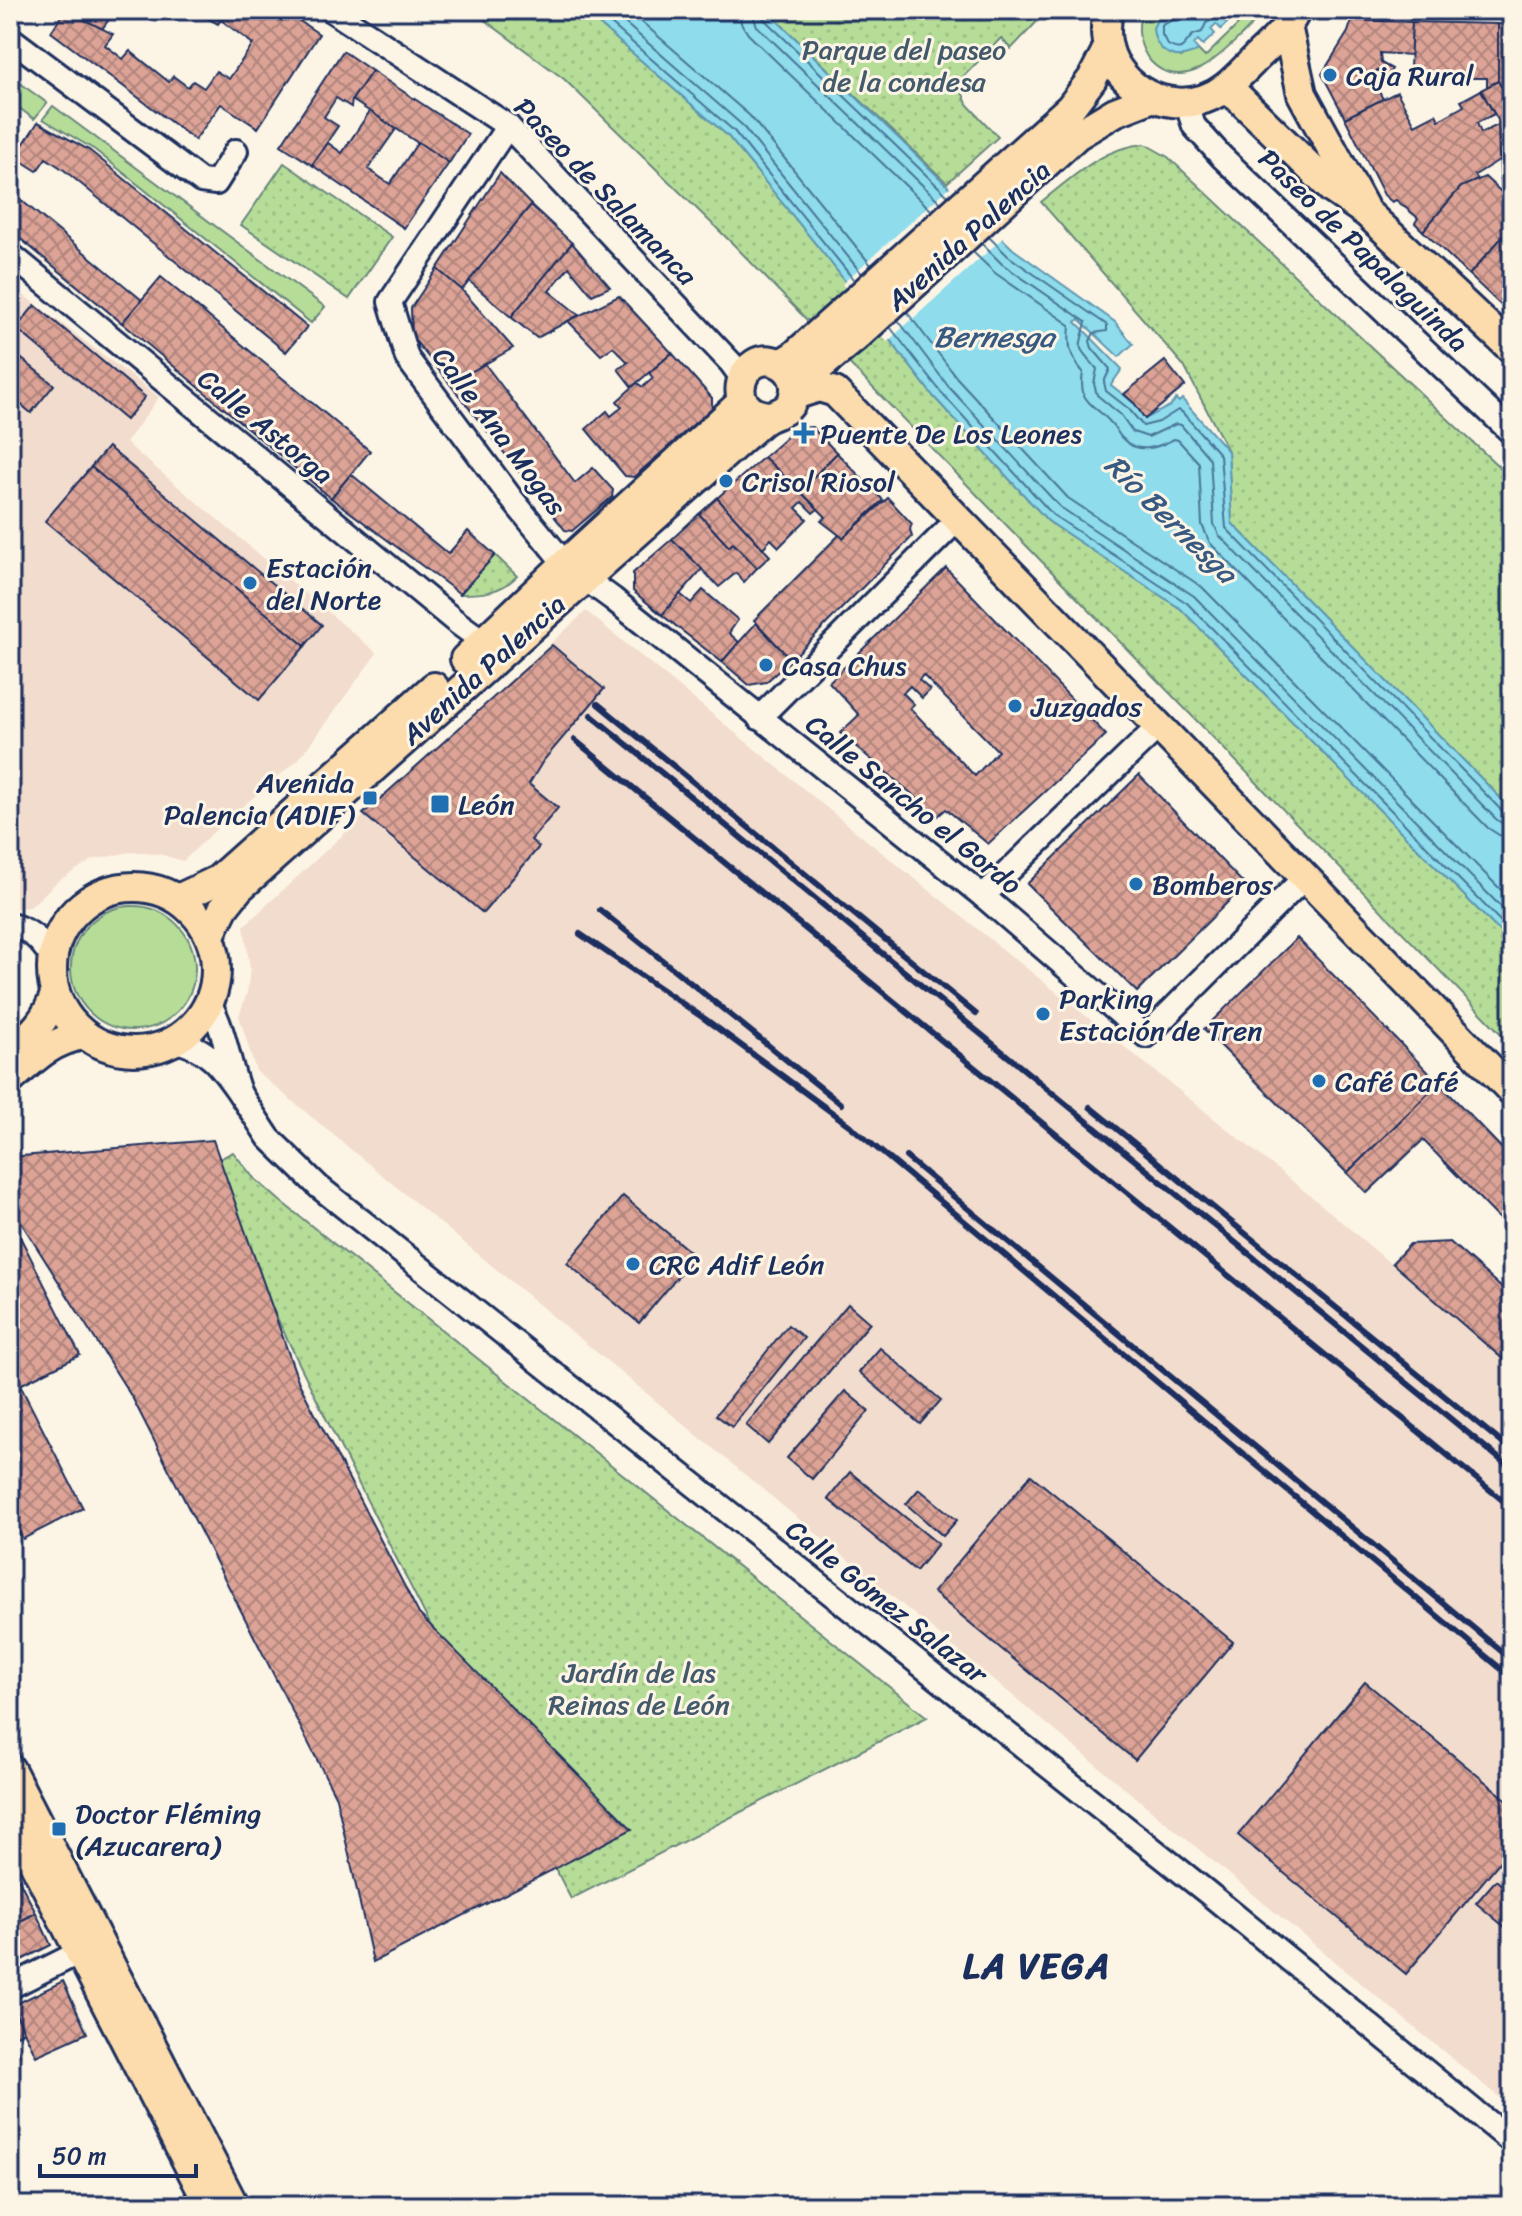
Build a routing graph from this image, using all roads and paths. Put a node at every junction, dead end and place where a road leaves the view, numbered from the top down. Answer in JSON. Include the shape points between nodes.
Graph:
{"nodes":[{"id":1,"x":331,"y":10,"type":"edge"},
{"id":2,"x":1109,"y":10,"type":"edge"},
{"id":3,"x":1291,"y":18,"type":"edge"},
{"id":4,"x":10,"y":38,"type":"edge"},
{"id":5,"x":1108,"y":48,"type":"junction"},
{"id":6,"x":1225,"y":88,"type":"junction"},
{"id":7,"x":1151,"y":98,"type":"junction"},
{"id":8,"x":1186,"y":103,"type":"junction"},
{"id":9,"x":508,"y":126,"type":"junction"},
{"id":10,"x":236,"y":151,"type":"dead end"},
{"id":11,"x":993,"y":195,"type":"junction"},
{"id":12,"x":1367,"y":213,"type":"junction"},
{"id":13,"x":10,"y":254,"type":"edge"},
{"id":14,"x":843,"y":335,"type":"junction"},
{"id":15,"x":1512,"y":349,"type":"edge"},
{"id":16,"x":790,"y":382,"type":"junction"},
{"id":17,"x":742,"y":390,"type":"junction"},
{"id":18,"x":835,"y":392,"type":"junction"},
{"id":19,"x":770,"y":416,"type":"junction"},
{"id":20,"x":1512,"y":433,"type":"edge"},
{"id":21,"x":958,"y":519,"type":"junction"},
{"id":22,"x":575,"y":570,"type":"junction"},
{"id":23,"x":492,"y":648,"type":"junction"},
{"id":24,"x":759,"y":718,"type":"junction"},
{"id":25,"x":1159,"y":726,"type":"junction"},
{"id":26,"x":1305,"y":877,"type":"junction"},
{"id":27,"x":983,"y":896,"type":"junction"},
{"id":28,"x":180,"y":898,"type":"junction"},
{"id":29,"x":10,"y":925,"type":"edge"},
{"id":30,"x":210,"y":935,"type":"junction"},
{"id":31,"x":51,"y":956,"type":"junction"},
{"id":32,"x":55,"y":994,"type":"junction"},
{"id":33,"x":209,"y":1003,"type":"junction"},
{"id":34,"x":84,"y":1035,"type":"junction"},
{"id":35,"x":174,"y":1041,"type":"junction"},
{"id":36,"x":10,"y":1053,"type":"edge"},
{"id":37,"x":10,"y":1080,"type":"edge"},
{"id":38,"x":1512,"y":1091,"type":"edge"},
{"id":39,"x":240,"y":1094,"type":"junction"},
{"id":40,"x":10,"y":1769,"type":"edge"},
{"id":41,"x":10,"y":1817,"type":"edge"},
{"id":42,"x":80,"y":1952,"type":"junction"},
{"id":43,"x":10,"y":1987,"type":"edge"},
{"id":44,"x":1512,"y":2142,"type":"edge"},
{"id":45,"x":210,"y":2206,"type":"edge"},
{"id":46,"x":234,"y":2206,"type":"edge"}],
"edges":[{"from":1,"to":9,"type":"street","name":"Paseo de Salamanca"},
{"from":2,"to":5,"type":"main road"},
{"from":3,"to":6,"type":"main road"},
{"from":3,"to":12,"type":"main road","via":[[1302,94]]},
{"from":4,"to":10,"type":"street","via":[[201,181],[216,183]]},
{"from":5,"to":7,"type":"main road","via":[[1128,84]]},
{"from":5,"to":11,"type":"main road","name":"Avenida Palencia","via":[[1070,108]]},
{"from":6,"to":8,"type":"main road"},
{"from":6,"to":12,"type":"main road","via":[[1332,189]]},
{"from":7,"to":8,"type":"main road"},
{"from":7,"to":11,"type":"main road","name":"Avenida Palencia","via":[[1077,135]]},
{"from":8,"to":20,"type":"street","name":"Paseo de Papalaguinda","via":[[1194,126],[1222,157]]},
{"from":9,"to":17,"type":"street","name":"Paseo de Salamanca","via":[[731,363]]},
{"from":9,"to":22,"type":"street","name":"Calle Ana Mogas","via":[[390,302],[407,358],[511,498]]},
{"from":11,"to":14,"type":"main road","name":"Avenida Palencia"},
{"from":12,"to":15,"type":"main road"},
{"from":13,"to":23,"type":"street","name":"Calle Astorga"},
{"from":14,"to":16,"type":"main road","name":"Avenida Palencia","via":[[795,355]]},
{"from":14,"to":18,"type":"main road"},
{"from":16,"to":17,"type":"main road","name":"Avenida Palencia","via":[[772,361],[754,364]]},
{"from":16,"to":18,"type":"main road"},
{"from":16,"to":19,"type":"main road","name":"Avenida Palencia","via":[[786,410]]},
{"from":17,"to":19,"type":"main road","via":[[754,413]]},
{"from":17,"to":22,"type":"main road","name":"Avenida Palencia"},
{"from":18,"to":21,"type":"main road"},
{"from":19,"to":22,"type":"main road","name":"Avenida Palencia"},
{"from":21,"to":24,"type":"street"},
{"from":21,"to":25,"type":"main road"},
{"from":22,"to":23,"type":"main road"},
{"from":22,"to":24,"type":"street","name":"Calle Sancho el Gordo"},
{"from":23,"to":28,"type":"main road","name":"Avenida Palencia","via":[[218,880]]},
{"from":23,"to":30,"type":"main road","name":"Avenida Palencia","via":[[239,888]]},
{"from":24,"to":27,"type":"street","name":"Calle Sancho el Gordo"},
{"from":25,"to":26,"type":"main road"},
{"from":25,"to":27,"type":"street"},
{"from":26,"to":27,"type":"street","name":"Calle Sancho el Gordo","via":[[1146,1036]]},
{"from":26,"to":38,"type":"main road"},
{"from":28,"to":30,"type":"main road"},
{"from":28,"to":31,"type":"main road","via":[[141,886],[96,896],[62,928]]},
{"from":29,"to":31,"type":"street","via":[[35,936]]},
{"from":30,"to":33,"type":"main road","via":[[216,981]]},
{"from":31,"to":32,"type":"main road"},
{"from":32,"to":34,"type":"main road"},
{"from":32,"to":36,"type":"main road","via":[[38,1028]]},
{"from":33,"to":35,"type":"main road"},
{"from":33,"to":39,"type":"street","name":"Calle Gómez Salazar","via":[[219,1019]]},
{"from":34,"to":35,"type":"main road","via":[[128,1051]]},
{"from":34,"to":37,"type":"main road","via":[[46,1048]]},
{"from":35,"to":39,"type":"street","name":"Calle Gómez Salazar","via":[[207,1053]]},
{"from":39,"to":44,"type":"street","name":"Calle Gómez Salazar","via":[[269,1138],[319,1187],[1208,1893]]},
{"from":40,"to":46,"type":"main road"},
{"from":41,"to":42,"type":"main road"},
{"from":42,"to":43,"type":"street"},
{"from":42,"to":45,"type":"main road"}]}
